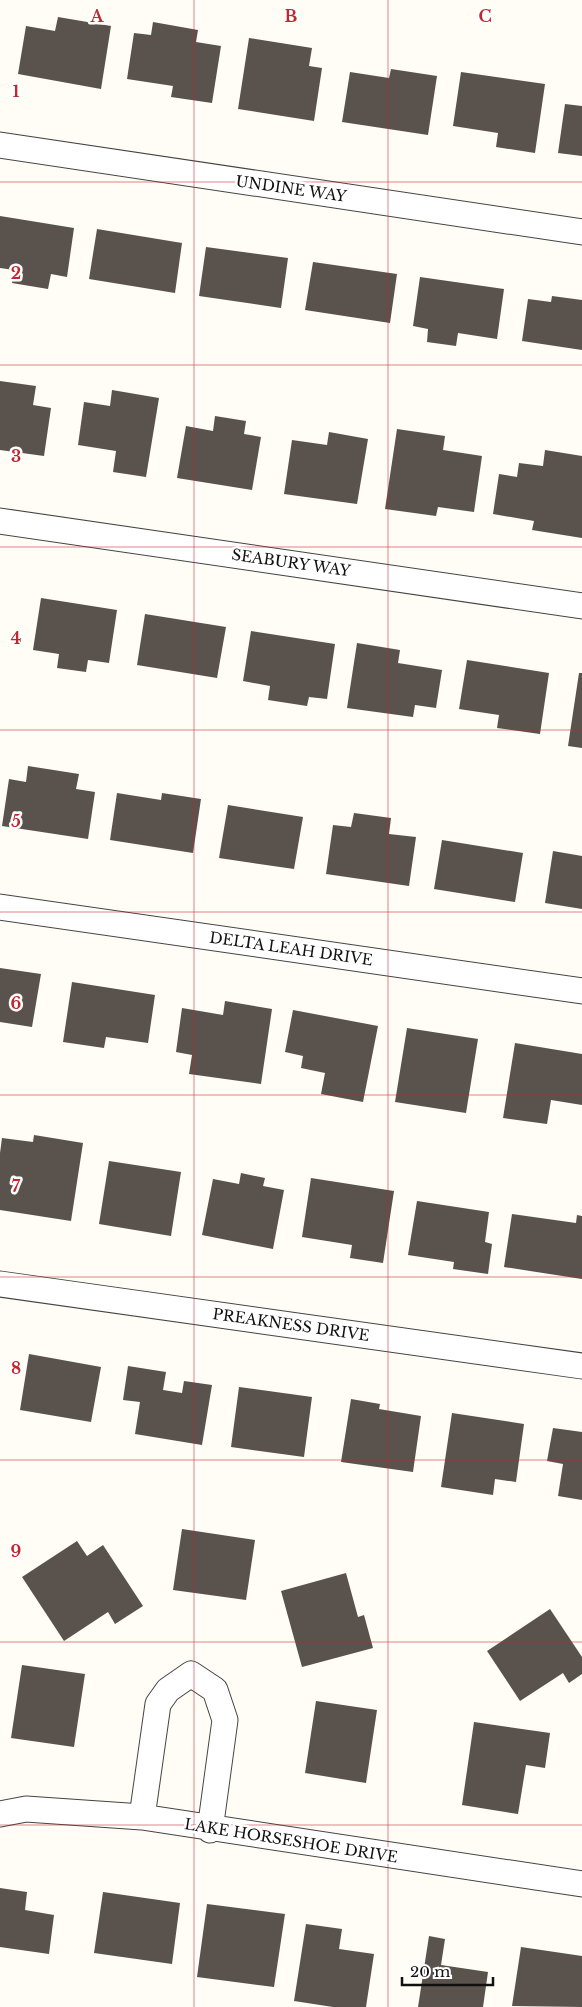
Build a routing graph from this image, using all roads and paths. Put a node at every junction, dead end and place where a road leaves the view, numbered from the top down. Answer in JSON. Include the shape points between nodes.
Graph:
{"nodes":[{"id":1,"x":0,"y":146,"type":"edge"},
{"id":2,"x":582,"y":232,"type":"edge"},
{"id":3,"x":0,"y":521,"type":"edge"},
{"id":4,"x":582,"y":606,"type":"edge"},
{"id":5,"x":0,"y":907,"type":"edge"},
{"id":6,"x":582,"y":991,"type":"edge"},
{"id":7,"x":0,"y":1284,"type":"edge"},
{"id":8,"x":582,"y":1366,"type":"edge"},
{"id":9,"x":0,"y":1814,"type":"edge"},
{"id":10,"x":142,"y":1817,"type":"junction"},
{"id":11,"x":210,"y":1830,"type":"junction"},
{"id":12,"x":582,"y":1884,"type":"edge"}],
"edges":[{"from":1,"to":2,"type":"street","name":"UNDINE WAY"},
{"from":3,"to":4,"type":"street","name":"SEABURY WAY"},
{"from":5,"to":6,"type":"street","name":"DELTA LEAH DRIVE"},
{"from":7,"to":8,"type":"street","name":"PREAKNESS DRIVE"},
{"from":9,"to":10,"type":"street","name":"LAKE HORSESHOE DRIVE","via":[[26,1809]]},
{"from":10,"to":11,"type":"street","name":"LAKE HORSESHOE DRIVE"},
{"from":10,"to":11,"type":"street","via":[[158,1704],[168,1690],[191,1674],[215,1690],[226,1720]]},
{"from":11,"to":12,"type":"street","name":"LAKE HORSESHOE DRIVE"}]}
